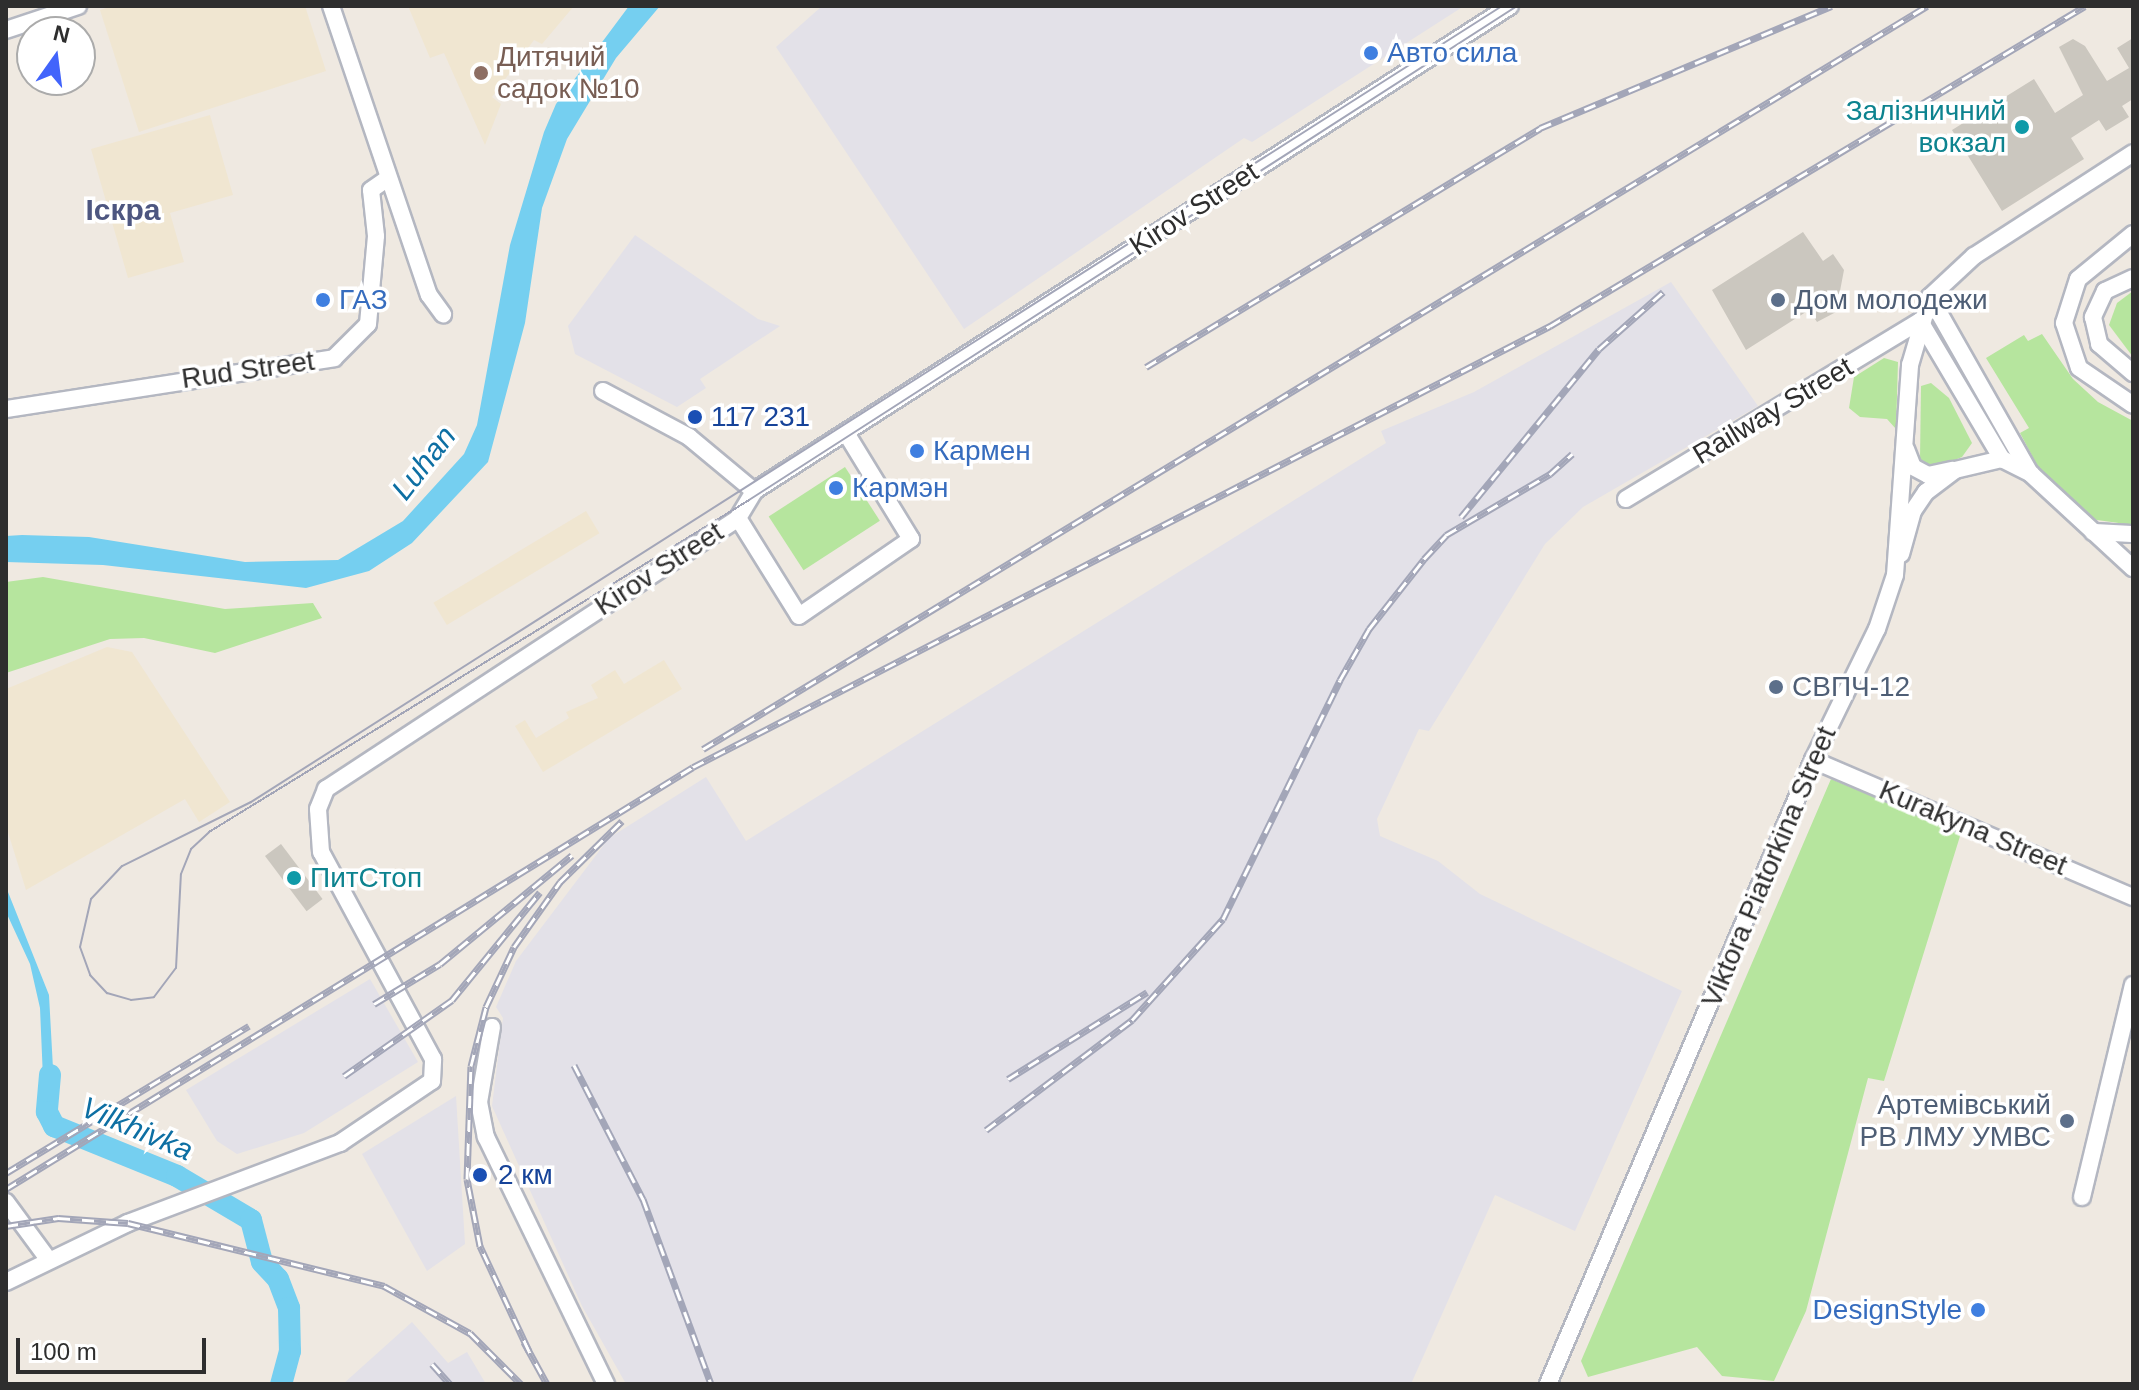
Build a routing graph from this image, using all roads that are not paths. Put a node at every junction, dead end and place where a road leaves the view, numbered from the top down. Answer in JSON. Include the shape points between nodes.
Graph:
{"nodes":[{"id":1,"x":78,"y":6,"type":"edge"},
{"id":2,"x":331,"y":6,"type":"edge"},
{"id":3,"x":1510,"y":6,"type":"edge"},
{"id":4,"x":6,"y":30,"type":"edge"},
{"id":5,"x":2133,"y":153,"type":"edge"},
{"id":6,"x":388,"y":178,"type":"junction"},
{"id":7,"x":2133,"y":234,"type":"edge"},
{"id":8,"x":2133,"y":278,"type":"edge"},
{"id":9,"x":1930,"y":297,"type":"junction"},
{"id":10,"x":443,"y":314,"type":"dead end"},
{"id":11,"x":1920,"y":321,"type":"junction"},
{"id":12,"x":2133,"y":373,"type":"edge"},
{"id":13,"x":603,"y":391,"type":"dead end"},
{"id":14,"x":2133,"y":405,"type":"edge"},
{"id":15,"x":6,"y":409,"type":"edge"},
{"id":16,"x":846,"y":433,"type":"junction"},
{"id":17,"x":1904,"y":444,"type":"junction"},
{"id":18,"x":2002,"y":459,"type":"junction"},
{"id":19,"x":1955,"y":470,"type":"junction"},
{"id":20,"x":2031,"y":474,"type":"junction"},
{"id":21,"x":754,"y":491,"type":"junction"},
{"id":22,"x":1626,"y":499,"type":"dead end"},
{"id":23,"x":738,"y":518,"type":"junction"},
{"id":24,"x":2091,"y":532,"type":"junction"},
{"id":25,"x":2133,"y":534,"type":"edge"},
{"id":26,"x":2133,"y":568,"type":"edge"},
{"id":27,"x":1895,"y":575,"type":"junction"},
{"id":28,"x":1813,"y":760,"type":"junction"},
{"id":29,"x":2133,"y":897,"type":"edge"},
{"id":30,"x":2133,"y":985,"type":"edge"},
{"id":31,"x":492,"y":1027,"type":"dead end"},
{"id":32,"x":2082,"y":1197,"type":"dead end"},
{"id":33,"x":6,"y":1202,"type":"edge"},
{"id":34,"x":48,"y":1259,"type":"junction"},
{"id":35,"x":6,"y":1282,"type":"edge"},
{"id":36,"x":606,"y":1384,"type":"edge"},
{"id":37,"x":1548,"y":1384,"type":"edge"}],
"edges":[{"from":1,"to":4,"type":"street"},
{"from":2,"to":6,"type":"street"},
{"from":3,"to":16,"type":"street","name":"Kirov Street"},
{"from":5,"to":9,"type":"street","name":"Viktora Piatorkina Street","via":[[1974,256]]},
{"from":6,"to":10,"type":"street","via":[[429,295]]},
{"from":6,"to":15,"type":"street","name":"Rud Street","via":[[371,190],[376,236],[368,324],[334,358]]},
{"from":7,"to":14,"type":"street","via":[[2078,279],[2064,323],[2079,368]]},
{"from":8,"to":12,"type":"street","via":[[2105,291],[2093,317],[2099,344]]},
{"from":9,"to":11,"type":"street","name":"Viktora Piatorkina Street"},
{"from":9,"to":20,"type":"street"},
{"from":11,"to":17,"type":"street","name":"Viktora Piatorkina Street"},
{"from":11,"to":18,"type":"street"},
{"from":11,"to":22,"type":"street","name":"Railway Street"},
{"from":13,"to":21,"type":"street","via":[[689,437]]},
{"from":16,"to":21,"type":"street","name":"Kirov Street"},
{"from":16,"to":23,"type":"street","via":[[911,539],[799,616]]},
{"from":17,"to":19,"type":"street","via":[[1913,467],[1928,475]]},
{"from":17,"to":27,"type":"street","name":"Viktora Piatorkina Street"},
{"from":18,"to":19,"type":"street"},
{"from":18,"to":20,"type":"street"},
{"from":19,"to":27,"type":"street","via":[[1913,511]]},
{"from":20,"to":24,"type":"street"},
{"from":21,"to":23,"type":"street","name":"Kirov Street"},
{"from":23,"to":34,"type":"street","name":"Kirov Street","via":[[326,789],[318,809],[321,852],[433,1059],[432,1081],[340,1143]]},
{"from":24,"to":25,"type":"street"},
{"from":24,"to":26,"type":"street"},
{"from":27,"to":28,"type":"street","name":"Viktora Piatorkina Street","via":[[1877,629]]},
{"from":28,"to":29,"type":"street","name":"Kurakyna Street"},
{"from":28,"to":37,"type":"street","name":"Viktora Piatorkina Street"},
{"from":30,"to":32,"type":"street"},
{"from":31,"to":36,"type":"street","via":[[479,1102],[486,1137]]},
{"from":33,"to":34,"type":"street"},
{"from":34,"to":35,"type":"street"}]}
